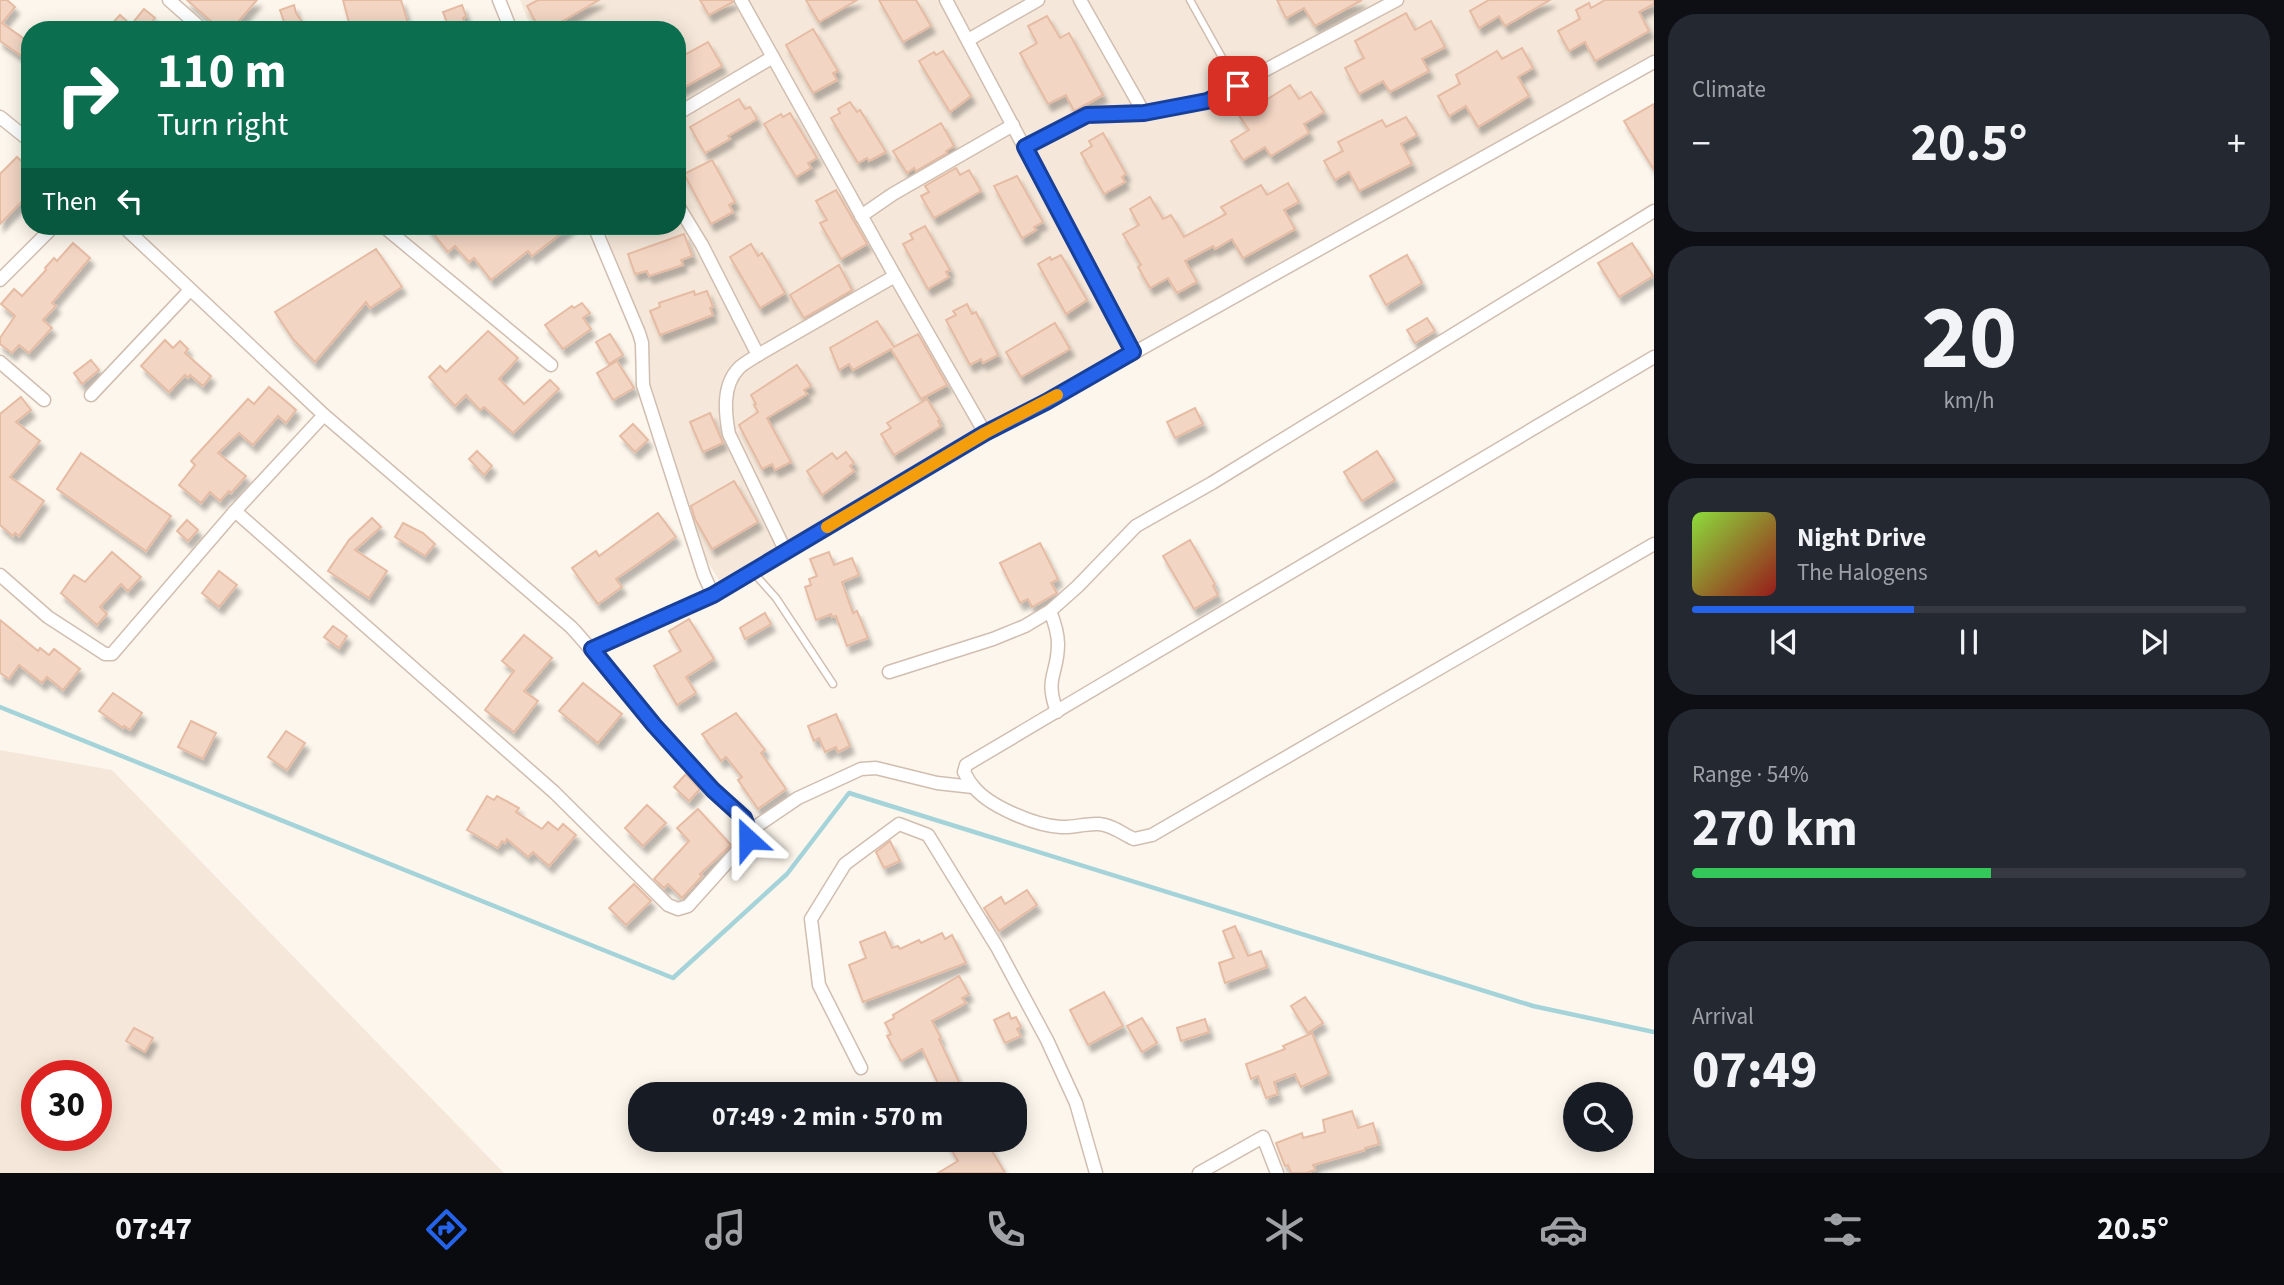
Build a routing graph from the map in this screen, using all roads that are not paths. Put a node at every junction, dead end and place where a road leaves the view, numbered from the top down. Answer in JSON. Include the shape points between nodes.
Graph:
{"nodes":[{"id":1,"x":169,"y":0,"type":"edge"},
{"id":2,"x":741,"y":0,"type":"edge"},
{"id":3,"x":946,"y":0,"type":"edge"},
{"id":4,"x":1038,"y":0,"type":"edge"},
{"id":5,"x":1080,"y":0,"type":"edge"},
{"id":6,"x":1190,"y":0,"type":"edge"},
{"id":7,"x":1396,"y":0,"type":"edge"},
{"id":8,"x":500,"y":1,"type":"edge"},
{"id":9,"x":193,"y":21,"type":"edge"},
{"id":10,"x":508,"y":21,"type":"edge"},
{"id":11,"x":968,"y":40,"type":"junction"},
{"id":12,"x":774,"y":57,"type":"junction"},
{"id":13,"x":1654,"y":62,"type":"edge"},
{"id":14,"x":1238,"y":86,"type":"junction"},
{"id":15,"x":686,"y":109,"type":"edge"},
{"id":16,"x":1144,"y":113,"type":"junction"},
{"id":17,"x":0,"y":117,"type":"edge"},
{"id":18,"x":1013,"y":125,"type":"junction"},
{"id":19,"x":21,"y":134,"type":"edge"},
{"id":20,"x":1025,"y":147,"type":"junction"},
{"id":21,"x":1654,"y":211,"type":"edge"},
{"id":22,"x":861,"y":216,"type":"junction"},
{"id":23,"x":686,"y":219,"type":"edge"},
{"id":24,"x":45,"y":235,"type":"edge"},
{"id":25,"x":135,"y":235,"type":"edge"},
{"id":26,"x":394,"y":235,"type":"edge"},
{"id":27,"x":598,"y":235,"type":"edge"},
{"id":28,"x":895,"y":276,"type":"junction"},
{"id":29,"x":0,"y":280,"type":"edge"},
{"id":30,"x":190,"y":290,"type":"junction"},
{"id":31,"x":1133,"y":352,"type":"junction"},
{"id":32,"x":758,"y":355,"type":"junction"},
{"id":33,"x":1654,"y":357,"type":"edge"},
{"id":34,"x":0,"y":362,"type":"edge"},
{"id":35,"x":551,"y":365,"type":"dead end"},
{"id":36,"x":91,"y":395,"type":"dead end"},
{"id":37,"x":44,"y":400,"type":"dead end"},
{"id":38,"x":324,"y":415,"type":"junction"},
{"id":39,"x":985,"y":433,"type":"junction"},
{"id":40,"x":235,"y":511,"type":"junction"},
{"id":41,"x":1654,"y":544,"type":"edge"},
{"id":42,"x":786,"y":552,"type":"junction"},
{"id":43,"x":753,"y":572,"type":"junction"},
{"id":44,"x":0,"y":575,"type":"edge"},
{"id":45,"x":713,"y":595,"type":"junction"},
{"id":46,"x":1050,"y":611,"type":"junction"},
{"id":47,"x":592,"y":649,"type":"junction"},
{"id":48,"x":890,"y":673,"type":"dead end"},
{"id":49,"x":833,"y":684,"type":"dead end"},
{"id":50,"x":1057,"y":712,"type":"junction"},
{"id":51,"x":973,"y":787,"type":"junction"},
{"id":52,"x":748,"y":832,"type":"junction"},
{"id":53,"x":861,"y":1068,"type":"dead end"},
{"id":54,"x":1096,"y":1173,"type":"edge"},
{"id":55,"x":1199,"y":1173,"type":"edge"},
{"id":56,"x":1276,"y":1173,"type":"edge"}],
"edges":[{"from":1,"to":9,"type":"street"},
{"from":2,"to":12,"type":"street"},
{"from":3,"to":11,"type":"street"},
{"from":4,"to":11,"type":"street"},
{"from":5,"to":16,"type":"street"},
{"from":6,"to":14,"type":"lane"},
{"from":7,"to":14,"type":"street"},
{"from":8,"to":10,"type":"street"},
{"from":11,"to":18,"type":"street"},
{"from":12,"to":15,"type":"street"},
{"from":12,"to":22,"type":"street"},
{"from":13,"to":31,"type":"street"},
{"from":14,"to":16,"type":"street","via":[[1207,101]]},
{"from":16,"to":20,"type":"street","via":[[1087,115]]},
{"from":17,"to":19,"type":"street"},
{"from":18,"to":20,"type":"street"},
{"from":18,"to":22,"type":"street"},
{"from":20,"to":31,"type":"street"},
{"from":21,"to":46,"type":"street","via":[[1136,526]]},
{"from":22,"to":28,"type":"street"},
{"from":23,"to":32,"type":"street"},
{"from":24,"to":29,"type":"street"},
{"from":25,"to":30,"type":"street"},
{"from":26,"to":35,"type":"street"},
{"from":27,"to":45,"type":"street","via":[[639,333],[643,385]]},
{"from":28,"to":32,"type":"street"},
{"from":28,"to":39,"type":"street"},
{"from":30,"to":36,"type":"street"},
{"from":30,"to":38,"type":"street"},
{"from":31,"to":39,"type":"street"},
{"from":32,"to":42,"type":"street","via":[[737,369],[725,413],[729,434]]},
{"from":33,"to":50,"type":"street"},
{"from":34,"to":37,"type":"street"},
{"from":38,"to":40,"type":"street"},
{"from":38,"to":47,"type":"street"},
{"from":39,"to":42,"type":"street"},
{"from":40,"to":44,"type":"street","via":[[112,654],[105,654],[48,617]]},
{"from":40,"to":52,"type":"street","via":[[554,792],[668,905],[678,909],[698,897],[743,846]]},
{"from":41,"to":51,"type":"street","via":[[1152,835],[1133,839],[1098,823],[1059,827],[1033,821],[997,806]]},
{"from":42,"to":43,"type":"street"},
{"from":43,"to":45,"type":"street"},
{"from":43,"to":49,"type":"lane","via":[[776,598]]},
{"from":45,"to":47,"type":"street"},
{"from":46,"to":48,"type":"street","via":[[993,639]]},
{"from":46,"to":50,"type":"street","via":[[1058,645],[1050,681]]},
{"from":47,"to":52,"type":"street","via":[[654,725],[744,818]]},
{"from":50,"to":51,"type":"street","via":[[966,765],[964,772]]},
{"from":51,"to":52,"type":"street","via":[[861,769],[798,798]]},
{"from":53,"to":54,"type":"street","via":[[819,985],[811,919],[845,864],[899,824],[928,835],[996,947],[1076,1103]]},
{"from":55,"to":56,"type":"street","via":[[1263,1137]]}]}
